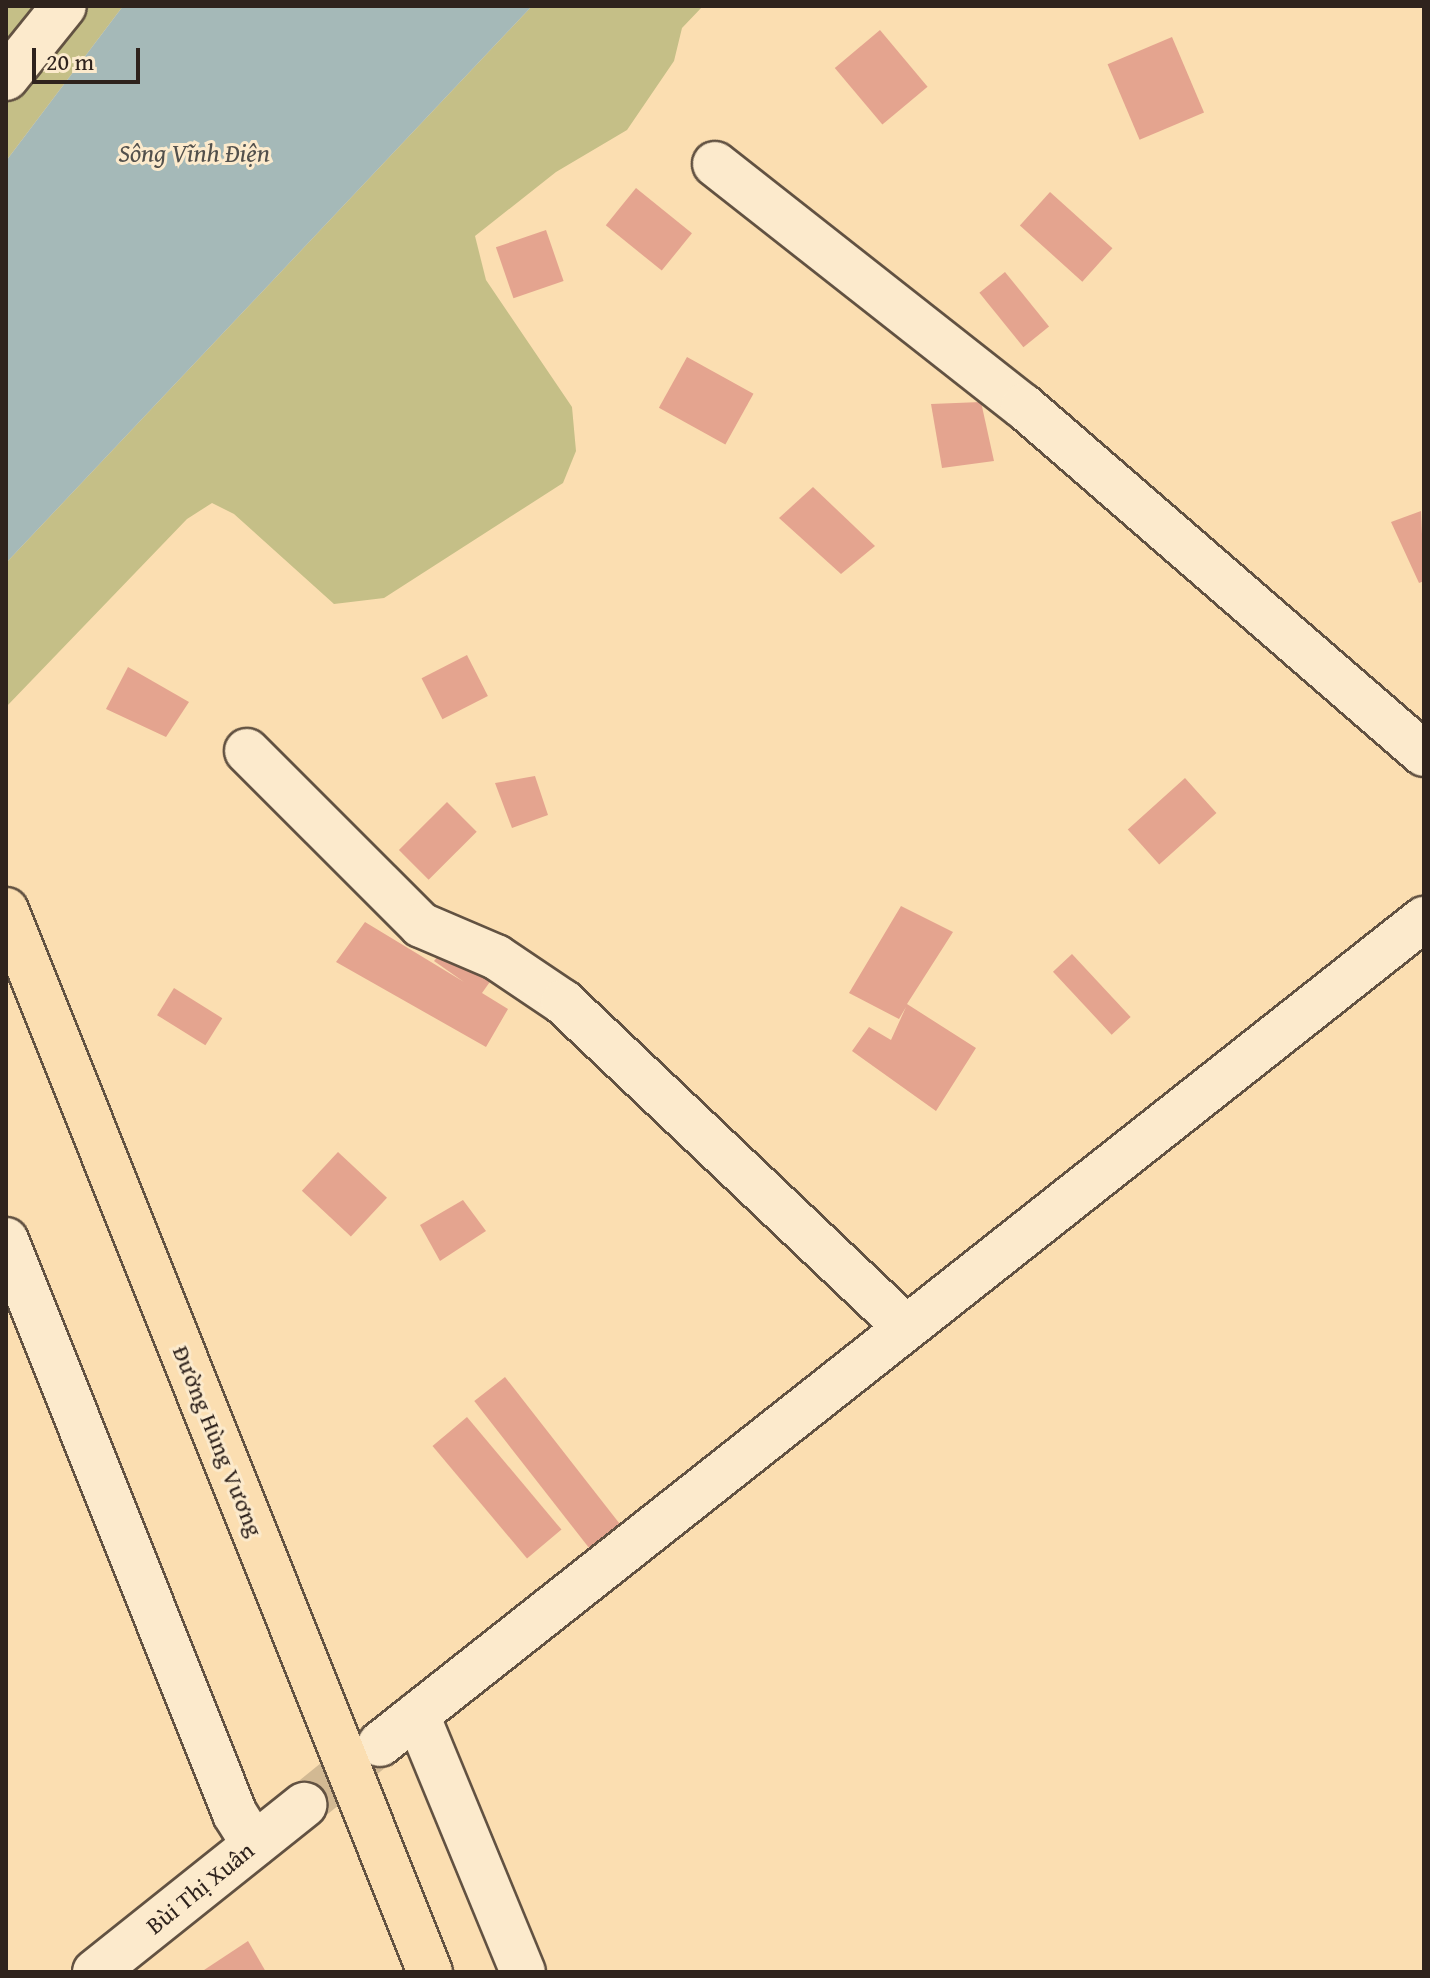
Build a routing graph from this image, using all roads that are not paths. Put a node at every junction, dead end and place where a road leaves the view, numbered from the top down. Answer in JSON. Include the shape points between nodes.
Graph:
{"nodes":[{"id":1,"x":64,"y":6,"type":"edge"},
{"id":2,"x":6,"y":78,"type":"edge"},
{"id":3,"x":715,"y":164,"type":"dead end"},
{"id":4,"x":247,"y":751,"type":"dead end"},
{"id":5,"x":1424,"y":754,"type":"edge"},
{"id":6,"x":6,"y":910,"type":"edge"},
{"id":7,"x":1424,"y":919,"type":"edge"},
{"id":8,"x":6,"y":1240,"type":"edge"},
{"id":9,"x":906,"y":1327,"type":"junction"},
{"id":10,"x":417,"y":1715,"type":"junction"},
{"id":11,"x":380,"y":1744,"type":"tunnel mouth"},
{"id":12,"x":304,"y":1805,"type":"tunnel mouth"},
{"id":13,"x":254,"y":1845,"type":"junction"},
{"id":14,"x":95,"y":1972,"type":"edge"},
{"id":15,"x":430,"y":1972,"type":"edge"},
{"id":16,"x":523,"y":1972,"type":"edge"}],
"edges":[{"from":1,"to":2,"type":"street"},
{"from":3,"to":5,"type":"street","via":[[1023,406]]},
{"from":4,"to":9,"type":"street","via":[[421,925],[496,957],[563,1002]]},
{"from":6,"to":15,"type":"highway","name":"Đường Hùng Vương"},
{"from":7,"to":9,"type":"street"},
{"from":8,"to":13,"type":"street","via":[[235,1814]]},
{"from":9,"to":10,"type":"street"},
{"from":10,"to":11,"type":"street"},
{"from":10,"to":16,"type":"street"},
{"from":12,"to":13,"type":"street","name":"Bùi Thị Xuân"},
{"from":13,"to":14,"type":"street","name":"Bùi Thị Xuân"}]}
